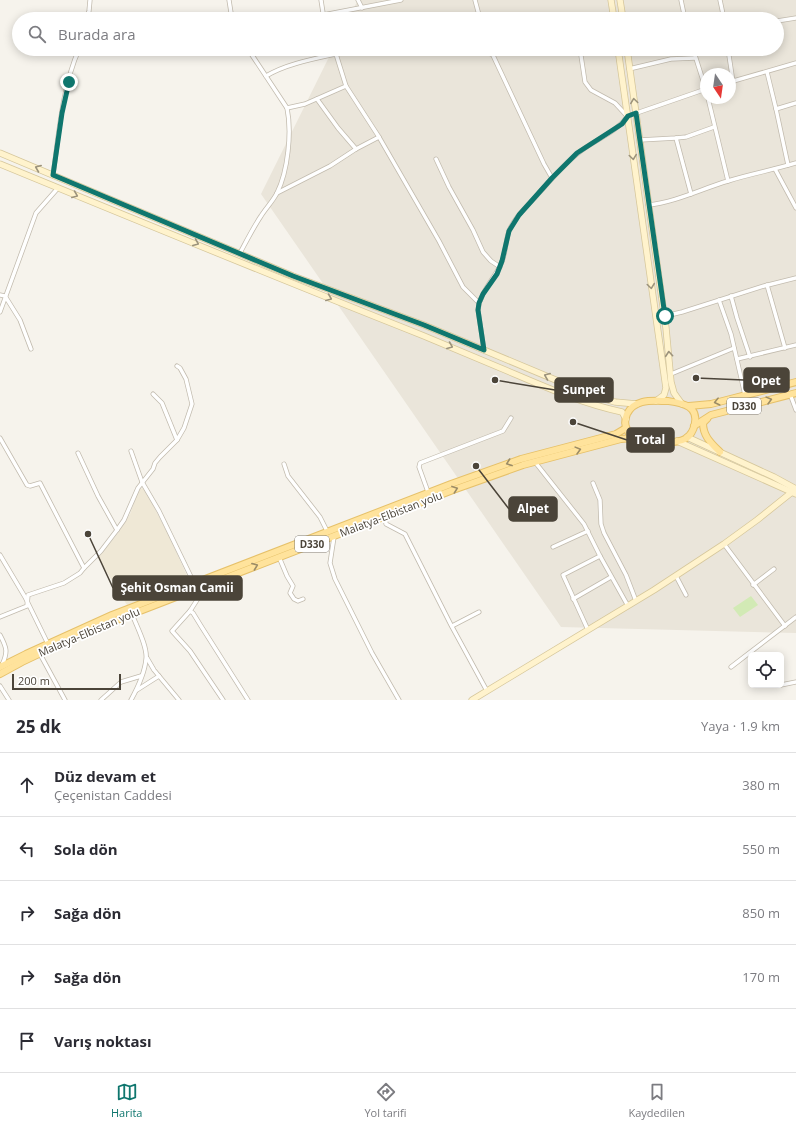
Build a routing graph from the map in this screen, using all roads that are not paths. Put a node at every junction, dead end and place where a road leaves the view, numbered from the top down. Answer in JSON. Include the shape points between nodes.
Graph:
{"nodes":[{"id":1,"x":90,"y":0,"type":"edge"},
{"id":2,"x":229,"y":0,"type":"edge"},
{"id":3,"x":321,"y":0,"type":"edge"},
{"id":4,"x":358,"y":0,"type":"edge"},
{"id":5,"x":398,"y":0,"type":"edge"},
{"id":6,"x":475,"y":0,"type":"edge"},
{"id":7,"x":611,"y":0,"type":"edge"},
{"id":8,"x":620,"y":0,"type":"edge"},
{"id":9,"x":681,"y":0,"type":"edge"},
{"id":10,"x":720,"y":0,"type":"edge"},
{"id":11,"x":362,"y":8,"type":"junction"},
{"id":12,"x":89,"y":12,"type":"edge"},
{"id":13,"x":231,"y":12,"type":"edge"},
{"id":14,"x":323,"y":12,"type":"edge"},
{"id":15,"x":345,"y":12,"type":"edge"},
{"id":16,"x":478,"y":12,"type":"edge"},
{"id":17,"x":613,"y":12,"type":"edge"},
{"id":18,"x":622,"y":12,"type":"edge"},
{"id":19,"x":684,"y":12,"type":"edge"},
{"id":20,"x":723,"y":12,"type":"edge"},
{"id":21,"x":796,"y":18,"type":"edge"},
{"id":22,"x":784,"y":20,"type":"edge"},
{"id":23,"x":77,"y":56,"type":"edge"},
{"id":24,"x":253,"y":56,"type":"edge"},
{"id":25,"x":327,"y":56,"type":"edge"},
{"id":26,"x":337,"y":56,"type":"edge"},
{"id":27,"x":492,"y":56,"type":"edge"},
{"id":28,"x":581,"y":56,"type":"edge"},
{"id":29,"x":619,"y":56,"type":"edge"},
{"id":30,"x":628,"y":56,"type":"edge"},
{"id":31,"x":729,"y":56,"type":"edge"},
{"id":32,"x":695,"y":58,"type":"joint"},
{"id":33,"x":796,"y":64,"type":"edge"},
{"id":34,"x":730,"y":68,"type":"edge"},
{"id":35,"x":629,"y":69,"type":"junction"},
{"id":36,"x":766,"y":72,"type":"junction"},
{"id":37,"x":700,"y":73,"type":"edge"},
{"id":38,"x":266,"y":76,"type":"junction"},
{"id":39,"x":736,"y":81,"type":"edge"},
{"id":40,"x":346,"y":86,"type":"junction"},
{"id":41,"x":700,"y":92,"type":"edge"},
{"id":42,"x":317,"y":99,"type":"junction"},
{"id":43,"x":796,"y":103,"type":"edge"},
{"id":44,"x":709,"y":104,"type":"edge"},
{"id":45,"x":287,"y":108,"type":"junction"},
{"id":46,"x":776,"y":109,"type":"junction"},
{"id":47,"x":636,"y":113,"type":"junction"},
{"id":48,"x":628,"y":116,"type":"junction"},
{"id":49,"x":714,"y":127,"type":"junction"},
{"id":50,"x":379,"y":137,"type":"junction"},
{"id":51,"x":676,"y":138,"type":"junction"},
{"id":52,"x":640,"y":140,"type":"junction"},
{"id":53,"x":356,"y":149,"type":"junction"},
{"id":54,"x":0,"y":153,"type":"edge"},
{"id":55,"x":436,"y":159,"type":"dead end"},
{"id":56,"x":796,"y":163,"type":"edge"},
{"id":57,"x":0,"y":164,"type":"edge"},
{"id":58,"x":788,"y":165,"type":"junction"},
{"id":59,"x":775,"y":169,"type":"junction"},
{"id":60,"x":53,"y":175,"type":"junction"},
{"id":61,"x":552,"y":178,"type":"junction"},
{"id":62,"x":728,"y":181,"type":"junction"},
{"id":63,"x":58,"y":188,"type":"junction"},
{"id":64,"x":277,"y":193,"type":"junction"},
{"id":65,"x":691,"y":194,"type":"junction"},
{"id":66,"x":648,"y":205,"type":"junction"},
{"id":67,"x":796,"y":208,"type":"edge"},
{"id":68,"x":240,"y":253,"type":"junction"},
{"id":69,"x":500,"y":267,"type":"junction"},
{"id":70,"x":796,"y":278,"type":"edge"},
{"id":71,"x":767,"y":285,"type":"junction"},
{"id":72,"x":0,"y":295,"type":"edge"},
{"id":73,"x":5,"y":296,"type":"junction"},
{"id":74,"x":731,"y":296,"type":"junction"},
{"id":75,"x":719,"y":300,"type":"junction"},
{"id":76,"x":479,"y":303,"type":"junction"},
{"id":77,"x":0,"y":312,"type":"edge"},
{"id":78,"x":665,"y":316,"type":"junction"},
{"id":79,"x":796,"y":345,"type":"edge"},
{"id":80,"x":734,"y":348,"type":"junction"},
{"id":81,"x":785,"y":348,"type":"junction"},
{"id":82,"x":31,"y":349,"type":"dead end"},
{"id":83,"x":484,"y":350,"type":"junction"},
{"id":84,"x":750,"y":357,"type":"junction"},
{"id":85,"x":738,"y":359,"type":"junction"},
{"id":86,"x":176,"y":366,"type":"dead end"},
{"id":87,"x":671,"y":374,"type":"junction"},
{"id":88,"x":796,"y":382,"type":"edge"},
{"id":89,"x":793,"y":393,"type":"edge"},
{"id":90,"x":153,"y":394,"type":"dead end"},
{"id":91,"x":745,"y":395,"type":"junction"},
{"id":92,"x":656,"y":401,"type":"junction"},
{"id":93,"x":637,"y":404,"type":"junction"},
{"id":94,"x":685,"y":405,"type":"junction"},
{"id":95,"x":796,"y":410,"type":"edge"},
{"id":96,"x":711,"y":415,"type":"junction"},
{"id":97,"x":512,"y":418,"type":"dead end"},
{"id":98,"x":626,"y":419,"type":"junction"},
{"id":99,"x":694,"y":426,"type":"junction"},
{"id":100,"x":626,"y":428,"type":"junction"},
{"id":101,"x":687,"y":437,"type":"junction"},
{"id":102,"x":0,"y":438,"type":"edge"},
{"id":103,"x":633,"y":438,"type":"junction"},
{"id":104,"x":177,"y":440,"type":"junction"},
{"id":105,"x":677,"y":441,"type":"junction"},
{"id":106,"x":131,"y":451,"type":"dead end"},
{"id":107,"x":720,"y":452,"type":"junction"},
{"id":108,"x":78,"y":453,"type":"dead end"},
{"id":109,"x":535,"y":462,"type":"junction"},
{"id":110,"x":284,"y":464,"type":"dead end"},
{"id":111,"x":142,"y":482,"type":"junction"},
{"id":112,"x":593,"y":483,"type":"dead end"},
{"id":113,"x":795,"y":490,"type":"edge"},
{"id":114,"x":428,"y":492,"type":"junction"},
{"id":115,"x":385,"y":516,"type":"junction"},
{"id":116,"x":117,"y":530,"type":"junction"},
{"id":117,"x":327,"y":531,"type":"junction"},
{"id":118,"x":588,"y":531,"type":"junction"},
{"id":119,"x":334,"y":535,"type":"junction"},
{"id":120,"x":724,"y":544,"type":"junction"},
{"id":121,"x":553,"y":547,"type":"dead end"},
{"id":122,"x":0,"y":555,"type":"edge"},
{"id":123,"x":600,"y":556,"type":"junction"},
{"id":124,"x":279,"y":557,"type":"junction"},
{"id":125,"x":84,"y":568,"type":"junction"},
{"id":126,"x":774,"y":570,"type":"dead end"},
{"id":127,"x":676,"y":576,"type":"junction"},
{"id":128,"x":611,"y":577,"type":"junction"},
{"id":129,"x":194,"y":583,"type":"junction"},
{"id":130,"x":208,"y":584,"type":"junction"},
{"id":131,"x":753,"y":585,"type":"junction"},
{"id":132,"x":686,"y":595,"type":"dead end"},
{"id":133,"x":303,"y":599,"type":"dead end"},
{"id":134,"x":573,"y":599,"type":"junction"},
{"id":135,"x":636,"y":601,"type":"junction"},
{"id":136,"x":28,"y":604,"type":"junction"},
{"id":137,"x":628,"y":606,"type":"junction"},
{"id":138,"x":190,"y":611,"type":"junction"},
{"id":139,"x":479,"y":612,"type":"dead end"},
{"id":140,"x":132,"y":614,"type":"junction"},
{"id":141,"x":0,"y":617,"type":"edge"},
{"id":142,"x":796,"y":617,"type":"edge"},
{"id":143,"x":452,"y":626,"type":"junction"},
{"id":144,"x":784,"y":626,"type":"junction"},
{"id":145,"x":588,"y":630,"type":"junction"},
{"id":146,"x":0,"y":635,"type":"edge"},
{"id":147,"x":48,"y":644,"type":"junction"},
{"id":148,"x":40,"y":654,"type":"junction"},
{"id":149,"x":147,"y":658,"type":"junction"},
{"id":150,"x":1,"y":667,"type":"edge"},
{"id":151,"x":731,"y":667,"type":"dead end"},
{"id":152,"x":0,"y":674,"type":"edge"},
{"id":153,"x":141,"y":676,"type":"junction"},
{"id":154,"x":159,"y":676,"type":"junction"},
{"id":155,"x":796,"y":682,"type":"edge"},
{"id":156,"x":784,"y":684,"type":"edge"},
{"id":157,"x":0,"y":686,"type":"edge"},
{"id":158,"x":136,"y":691,"type":"junction"},
{"id":159,"x":487,"y":691,"type":"junction"},
{"id":160,"x":10,"y":700,"type":"edge"},
{"id":161,"x":65,"y":700,"type":"edge"},
{"id":162,"x":101,"y":700,"type":"edge"},
{"id":163,"x":131,"y":700,"type":"edge"},
{"id":164,"x":179,"y":700,"type":"edge"},
{"id":165,"x":223,"y":700,"type":"edge"},
{"id":166,"x":248,"y":700,"type":"edge"},
{"id":167,"x":399,"y":700,"type":"edge"},
{"id":168,"x":472,"y":700,"type":"edge"}],
"edges":[{"from":1,"to":12,"type":"street"},
{"from":2,"to":13,"type":"street"},
{"from":3,"to":14,"type":"street"},
{"from":4,"to":11,"type":"street"},
{"from":5,"to":11,"type":"street"},
{"from":6,"to":16,"type":"street"},
{"from":7,"to":17,"type":"main road"},
{"from":8,"to":18,"type":"main road"},
{"from":9,"to":19,"type":"street"},
{"from":10,"to":20,"type":"street"},
{"from":11,"to":15,"type":"street"},
{"from":21,"to":22,"type":"street"},
{"from":23,"to":60,"type":"street","via":[[62,113]]},
{"from":24,"to":38,"type":"street"},
{"from":25,"to":38,"type":"street","via":[[283,68]]},
{"from":26,"to":40,"type":"street"},
{"from":27,"to":61,"type":"street"},
{"from":28,"to":48,"type":"street","via":[[585,82],[591,90],[615,103]]},
{"from":29,"to":48,"type":"main road"},
{"from":30,"to":35,"type":"main road"},
{"from":31,"to":34,"type":"street"},
{"from":32,"to":35,"type":"street","via":[[671,59]]},
{"from":32,"to":37,"type":"street"},
{"from":33,"to":36,"type":"street"},
{"from":47,"to":35,"type":"main road","one_way":true},
{"from":36,"to":39,"type":"street"},
{"from":36,"to":46,"type":"street"},
{"from":38,"to":45,"type":"street"},
{"from":40,"to":42,"type":"street"},
{"from":40,"to":50,"type":"street"},
{"from":41,"to":47,"type":"street"},
{"from":42,"to":45,"type":"street"},
{"from":42,"to":53,"type":"street"},
{"from":43,"to":46,"type":"street"},
{"from":44,"to":49,"type":"street"},
{"from":45,"to":64,"type":"street","via":[[288,143]]},
{"from":46,"to":58,"type":"street"},
{"from":47,"to":48,"type":"street"},
{"from":47,"to":52,"type":"main road"},
{"from":48,"to":61,"type":"street","via":[[622,124],[577,153]]},
{"from":48,"to":92,"type":"main road","one_way":true,"via":[[666,388],[664,395]]},
{"from":49,"to":51,"type":"street"},
{"from":49,"to":62,"type":"street"},
{"from":50,"to":53,"type":"street"},
{"from":50,"to":76,"type":"street","via":[[463,287]]},
{"from":51,"to":52,"type":"street"},
{"from":51,"to":65,"type":"street"},
{"from":52,"to":66,"type":"main road"},
{"from":53,"to":64,"type":"street","via":[[330,166]]},
{"from":60,"to":54,"type":"main road","one_way":true},
{"from":55,"to":69,"type":"street","via":[[483,252]]},
{"from":56,"to":58,"type":"street"},
{"from":57,"to":63,"type":"main road"},
{"from":58,"to":59,"type":"street"},
{"from":59,"to":62,"type":"street"},
{"from":59,"to":67,"type":"street"},
{"from":60,"to":68,"type":"main road"},
{"from":61,"to":69,"type":"street","via":[[519,215],[509,231]]},
{"from":62,"to":65,"type":"street"},
{"from":63,"to":73,"type":"street","via":[[36,213]]},
{"from":63,"to":98,"type":"main road","one_way":true,"via":[[462,351],[564,395],[622,412]]},
{"from":64,"to":68,"type":"street"},
{"from":65,"to":66,"type":"street","via":[[660,204]]},
{"from":66,"to":78,"type":"main road"},
{"from":68,"to":83,"type":"main road"},
{"from":69,"to":76,"type":"street"},
{"from":70,"to":71,"type":"street"},
{"from":71,"to":74,"type":"street"},
{"from":71,"to":81,"type":"street"},
{"from":72,"to":73,"type":"street"},
{"from":73,"to":77,"type":"street"},
{"from":73,"to":82,"type":"street","via":[[20,320]]},
{"from":74,"to":75,"type":"street"},
{"from":74,"to":84,"type":"street"},
{"from":75,"to":78,"type":"street"},
{"from":75,"to":80,"type":"street"},
{"from":76,"to":83,"type":"street"},
{"from":87,"to":78,"type":"main road","one_way":true},
{"from":79,"to":81,"type":"street"},
{"from":80,"to":85,"type":"street"},
{"from":80,"to":87,"type":"street"},
{"from":81,"to":84,"type":"street"},
{"from":93,"to":83,"type":"main road","one_way":true,"via":[[615,402],[594,396]]},
{"from":84,"to":85,"type":"street"},
{"from":85,"to":91,"type":"street"},
{"from":86,"to":104,"type":"street","via":[[186,379],[192,404]]},
{"from":87,"to":94,"type":"main road","via":[[674,393]]},
{"from":88,"to":91,"type":"main road","number":"D330"},
{"from":89,"to":95,"type":"street"},
{"from":96,"to":89,"type":"main road","number":"D330","one_way":true},
{"from":90,"to":104,"type":"street","via":[[162,403]]},
{"from":91,"to":94,"type":"main road","number":"D330","one_way":true,"via":[[711,404]]},
{"from":92,"to":93,"type":"main road"},
{"from":92,"to":94,"type":"main road"},
{"from":93,"to":98,"type":"main road","via":[[631,407]]},
{"from":94,"to":99,"type":"main road","via":[[692,410]]},
{"from":96,"to":99,"type":"main road","number":"D330"},
{"from":96,"to":107,"type":"main road","via":[[703,423],[703,429],[707,439]]},
{"from":97,"to":114,"type":"street","via":[[503,431],[420,463],[419,467]]},
{"from":98,"to":100,"type":"main road"},
{"from":99,"to":101,"type":"main road"},
{"from":100,"to":103,"type":"main road"},
{"from":100,"to":114,"type":"main road","name":"Malatya-Elbistan yolu","number":"D330","one_way":true,"via":[[616,434],[521,459]]},
{"from":101,"to":105,"type":"main road"},
{"from":101,"to":107,"type":"main road"},
{"from":102,"to":125,"type":"street","via":[[27,485],[40,483]]},
{"from":103,"to":105,"type":"main road","via":[[641,442]]},
{"from":109,"to":103,"type":"main road","name":"Malatya-Elbistan yolu","number":"D330","one_way":true},
{"from":104,"to":111,"type":"street","via":[[155,463]]},
{"from":105,"to":113,"type":"main road"},
{"from":106,"to":111,"type":"street"},
{"from":107,"to":113,"type":"main road","via":[[774,477]]},
{"from":108,"to":116,"type":"street"},
{"from":115,"to":109,"type":"main road","name":"Malatya-Elbistan yolu","number":"D330","one_way":true},
{"from":109,"to":118,"type":"street"},
{"from":110,"to":117,"type":"street","via":[[288,476],[320,517]]},
{"from":111,"to":116,"type":"street"},
{"from":111,"to":129,"type":"street"},
{"from":112,"to":135,"type":"street","via":[[600,500],[604,533],[626,575]]},
{"from":113,"to":120,"type":"main road"},
{"from":114,"to":117,"type":"main road","name":"Malatya-Elbistan yolu","number":"D330"},
{"from":115,"to":119,"type":"main road","name":"Malatya-Elbistan yolu","number":"D330"},
{"from":115,"to":143,"type":"street","via":[[386,524],[405,534]]},
{"from":116,"to":125,"type":"street"},
{"from":117,"to":129,"type":"main road","name":"Malatya-Elbistan yolu","number":"D330"},
{"from":118,"to":121,"type":"street"},
{"from":118,"to":123,"type":"street"},
{"from":119,"to":124,"type":"main road","name":"Malatya-Elbistan yolu","number":"D330"},
{"from":119,"to":167,"type":"street","via":[[330,563],[335,579]]},
{"from":120,"to":127,"type":"main road"},
{"from":120,"to":131,"type":"street"},
{"from":122,"to":136,"type":"street"},
{"from":123,"to":128,"type":"street"},
{"from":123,"to":134,"type":"street","via":[[562,575]]},
{"from":130,"to":124,"type":"main road","name":"Malatya-Elbistan yolu","number":"D330","one_way":true},
{"from":124,"to":133,"type":"street","via":[[293,586],[290,593],[298,601]]},
{"from":125,"to":136,"type":"street","via":[[64,583],[28,596]]},
{"from":126,"to":131,"type":"street"},
{"from":127,"to":132,"type":"street"},
{"from":127,"to":135,"type":"main road"},
{"from":128,"to":134,"type":"street"},
{"from":128,"to":137,"type":"street"},
{"from":129,"to":147,"type":"main road","name":"Malatya-Elbistan yolu","number":"D330","via":[[112,615]]},
{"from":130,"to":138,"type":"street"},
{"from":130,"to":140,"type":"main road","name":"Malatya-Elbistan yolu","number":"D330"},
{"from":131,"to":144,"type":"street"},
{"from":134,"to":145,"type":"street"},
{"from":135,"to":137,"type":"main road"},
{"from":136,"to":141,"type":"street"},
{"from":136,"to":147,"type":"street"},
{"from":137,"to":145,"type":"main road"},
{"from":138,"to":165,"type":"street","via":[[172,631]]},
{"from":138,"to":166,"type":"street"},
{"from":139,"to":143,"type":"street"},
{"from":140,"to":148,"type":"main road","name":"Malatya-Elbistan yolu","number":"D330","via":[[83,633]]},
{"from":140,"to":149,"type":"street","via":[[143,640]]},
{"from":142,"to":144,"type":"street"},
{"from":143,"to":159,"type":"street"},
{"from":144,"to":151,"type":"street"},
{"from":145,"to":159,"type":"main road"},
{"from":146,"to":150,"type":"street","via":[[6,650]]},
{"from":147,"to":150,"type":"main road","name":"Malatya-Elbistan yolu","number":"D330"},
{"from":148,"to":152,"type":"main road","name":"Malatya-Elbistan yolu","number":"D330"},
{"from":148,"to":161,"type":"street"},
{"from":149,"to":153,"type":"street"},
{"from":149,"to":154,"type":"street"},
{"from":153,"to":158,"type":"street"},
{"from":153,"to":162,"type":"street","via":[[122,682]]},
{"from":154,"to":158,"type":"street"},
{"from":154,"to":164,"type":"street"},
{"from":155,"to":156,"type":"street"},
{"from":157,"to":160,"type":"street"},
{"from":158,"to":163,"type":"street"},
{"from":159,"to":168,"type":"main road"}]}
